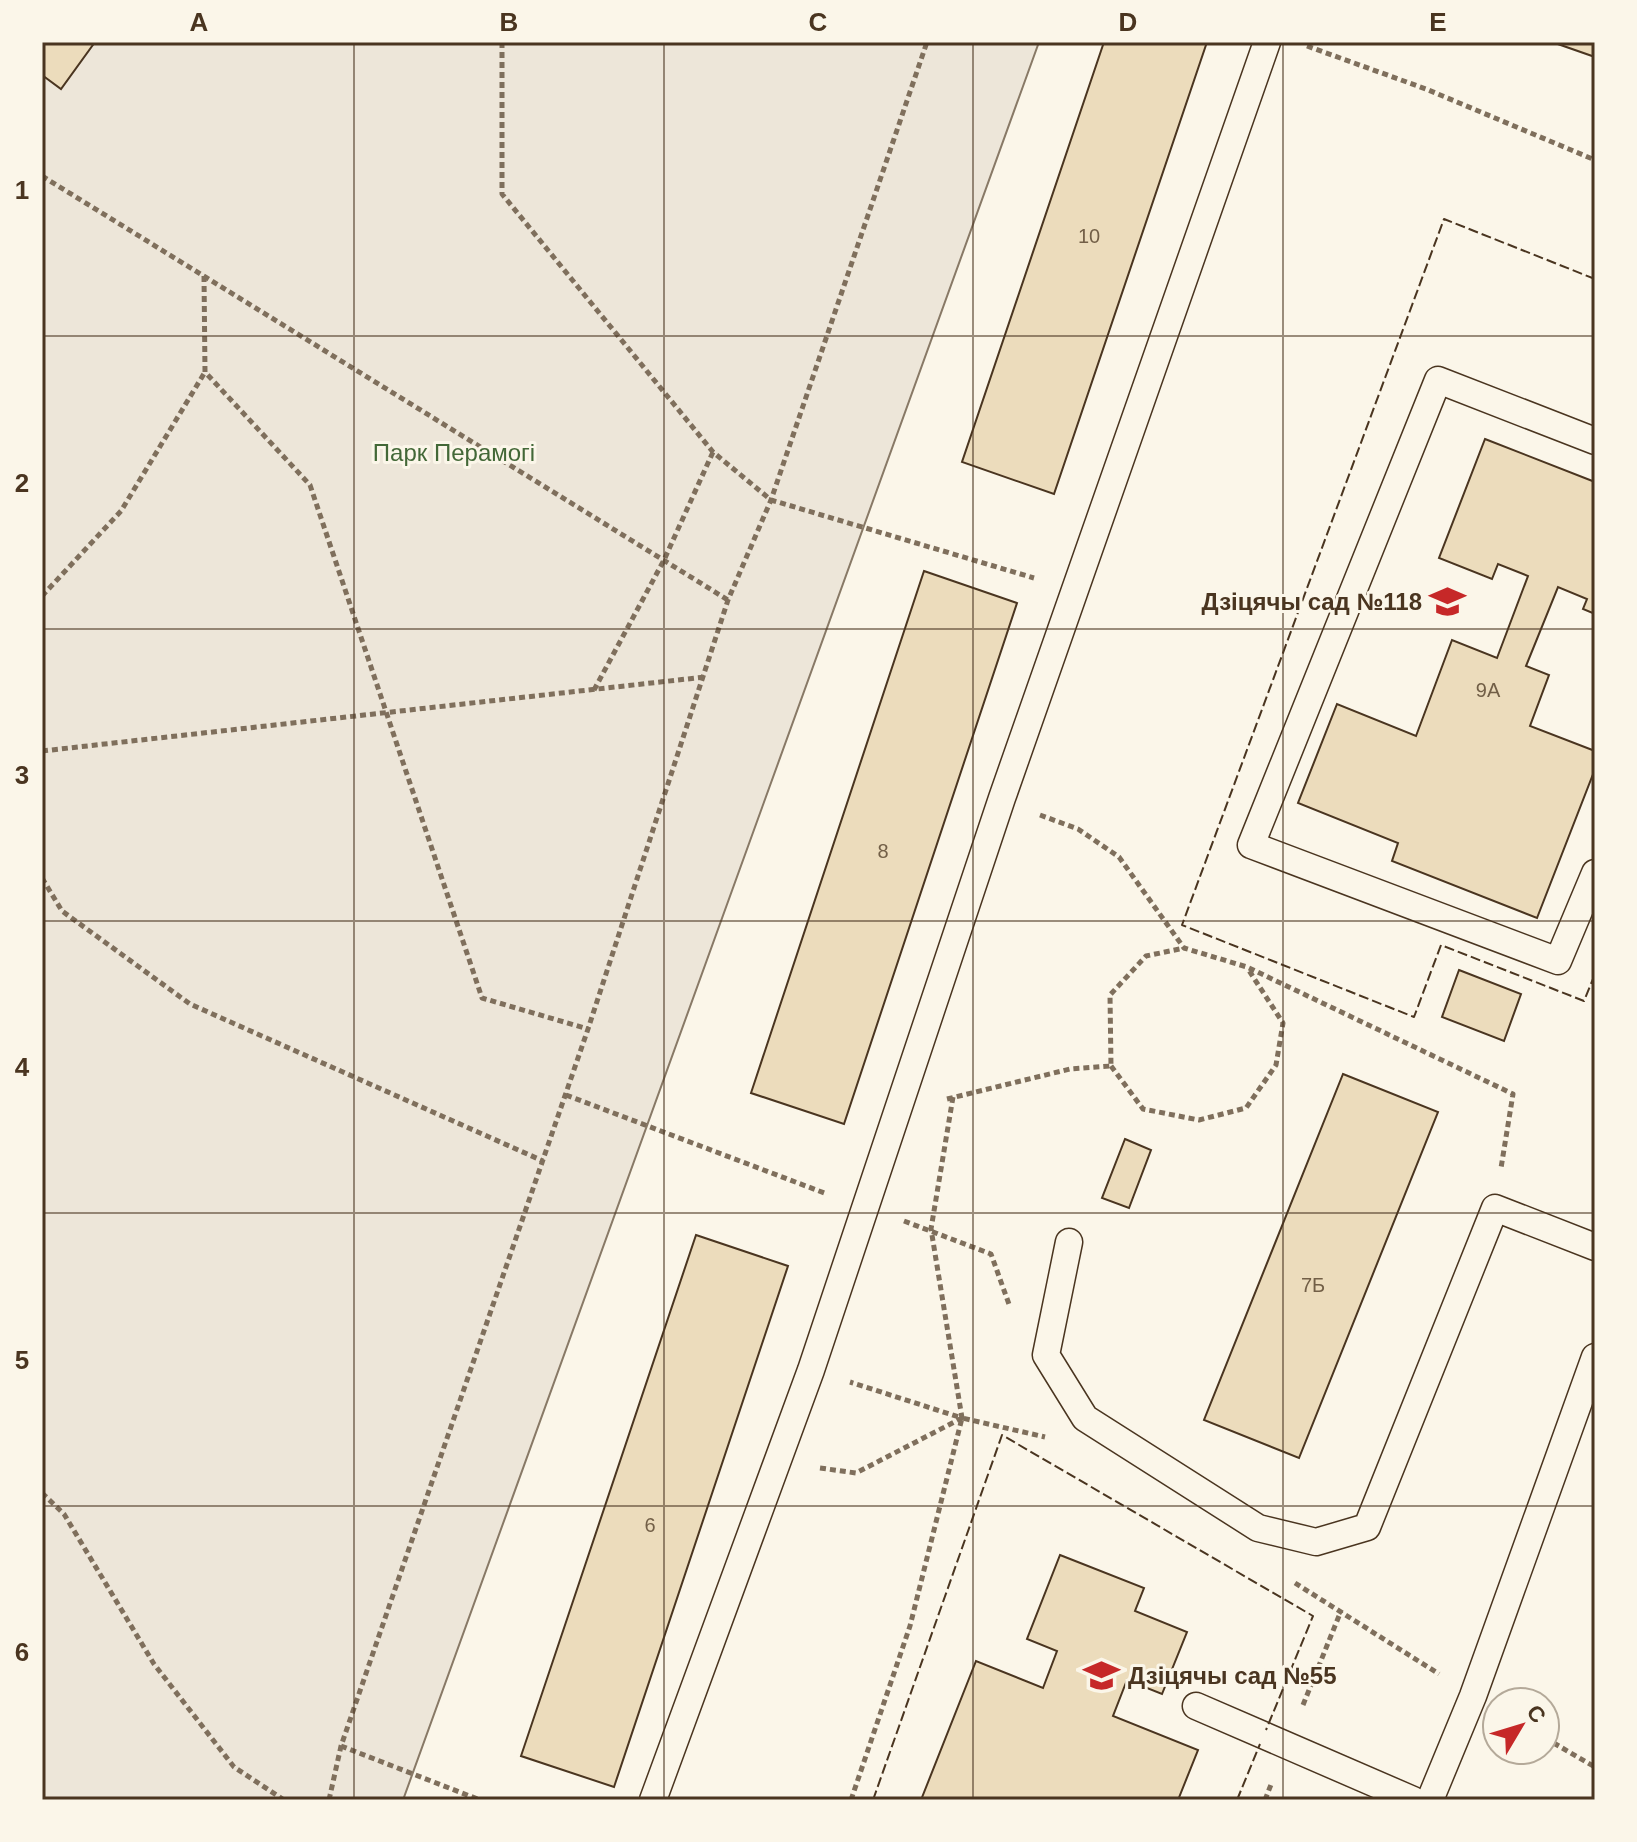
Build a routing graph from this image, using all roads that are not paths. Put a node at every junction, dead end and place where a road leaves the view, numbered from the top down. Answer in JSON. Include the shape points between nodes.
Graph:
{"nodes":[{"id":1,"x":1267,"y":42,"type":"edge"},
{"id":2,"x":1595,"y":441,"type":"edge"},
{"id":3,"x":1595,"y":873,"type":"edge"},
{"id":4,"x":1069,"y":1242,"type":"dead end"},
{"id":5,"x":1595,"y":1247,"type":"edge"},
{"id":6,"x":1595,"y":1357,"type":"edge"},
{"id":7,"x":1196,"y":1706,"type":"dead end"},
{"id":8,"x":653,"y":1800,"type":"edge"},
{"id":9,"x":1413,"y":1800,"type":"edge"},
{"id":10,"x":1430,"y":1800,"type":"edge"}],
"edges":[{"from":1,"to":8,"type":"lane","via":[[1002,798],[811,1370]]},
{"from":2,"to":3,"type":"lane","via":[[1438,380],[1251,845],[1558,961]]},
{"from":4,"to":5,"type":"lane","via":[[1046,1355],[1085,1418],[1258,1528],[1316,1542],[1367,1527],[1495,1208]]},
{"from":6,"to":10,"type":"lane"},
{"from":7,"to":9,"type":"lane"}]}
